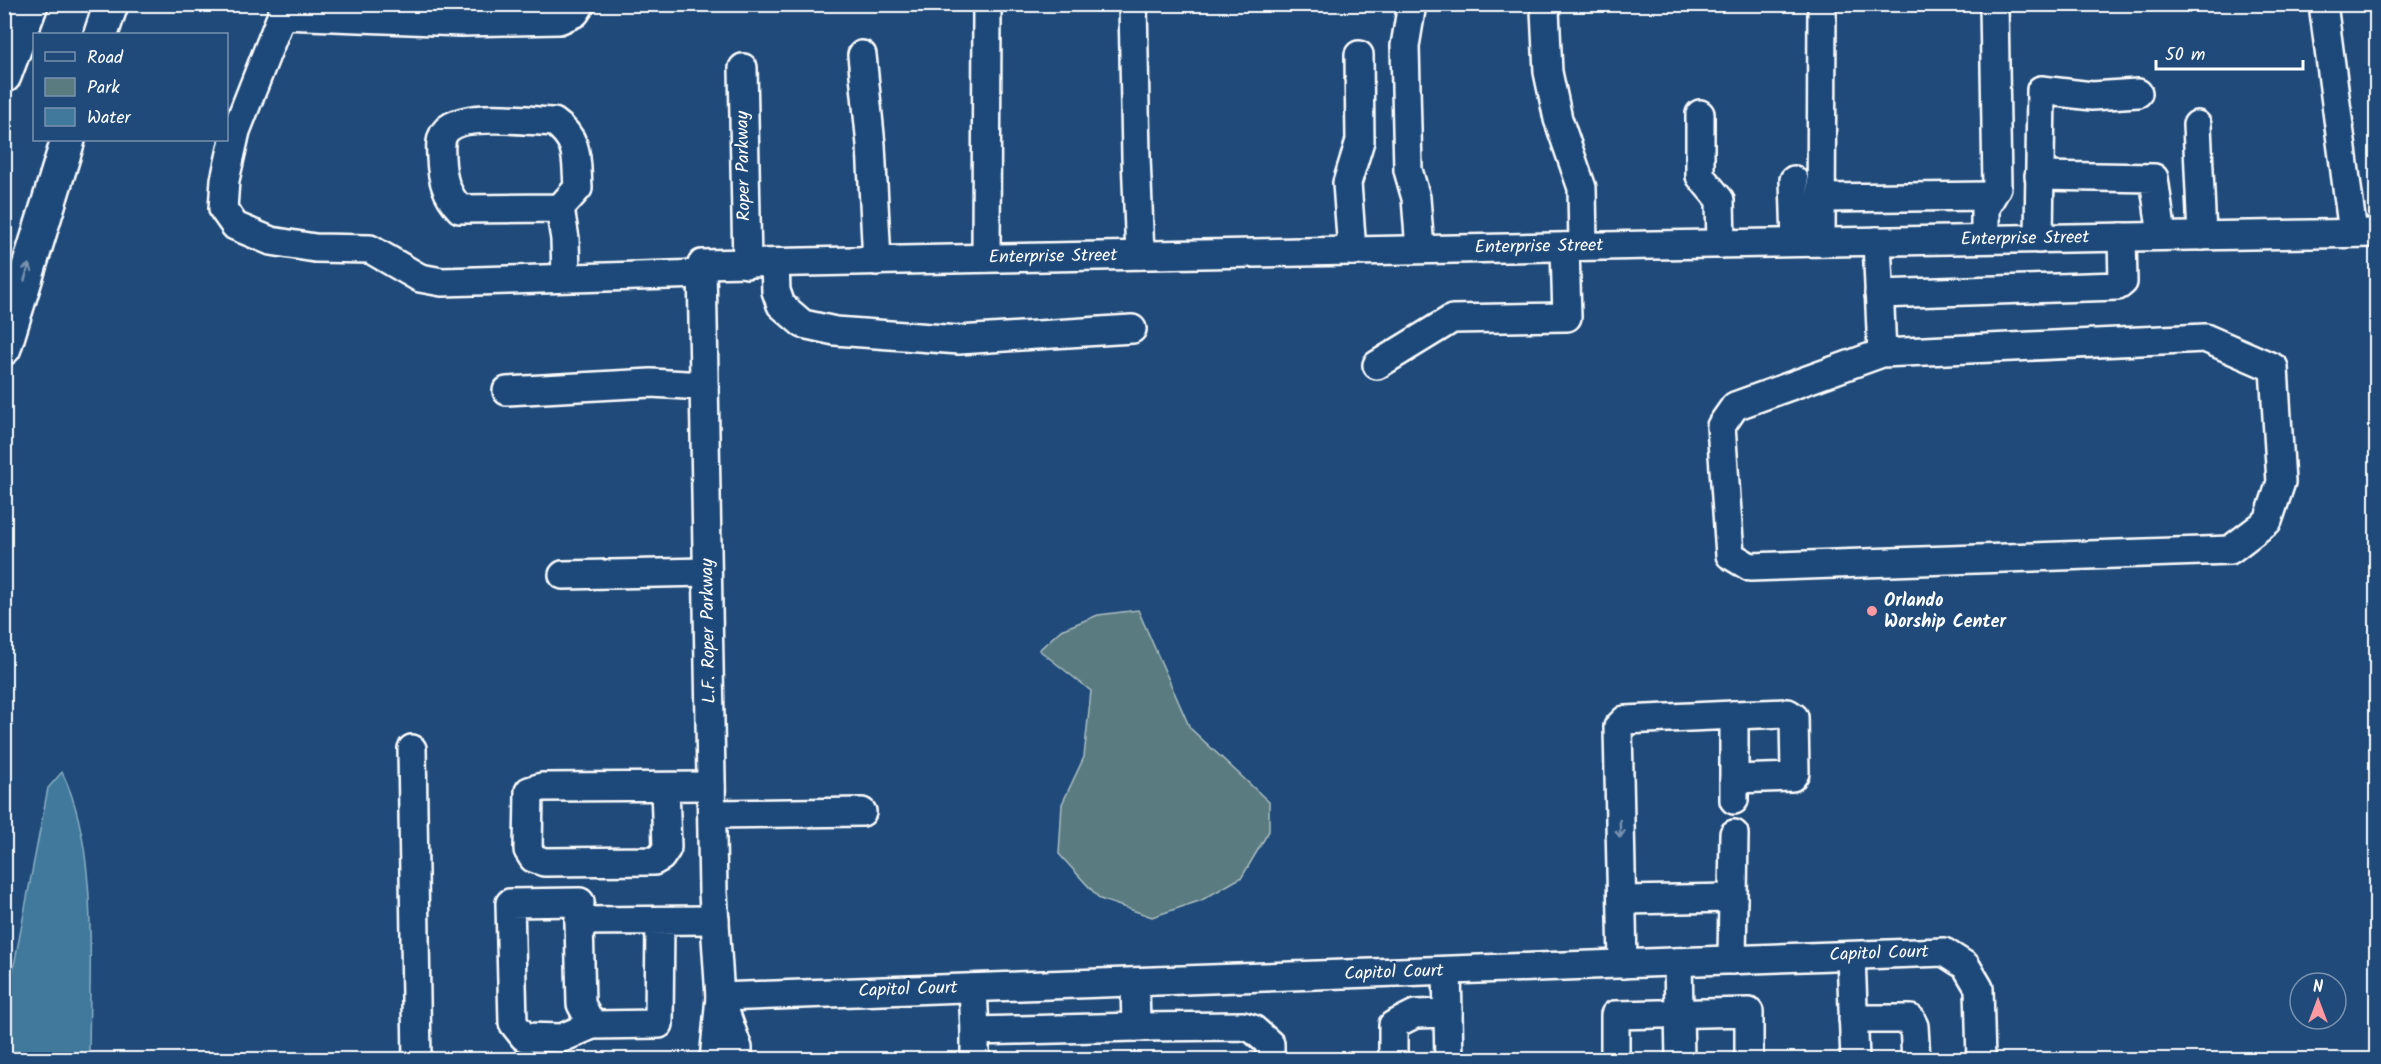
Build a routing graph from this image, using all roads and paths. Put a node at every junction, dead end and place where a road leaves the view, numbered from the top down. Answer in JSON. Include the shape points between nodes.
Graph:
{"nodes":[{"id":1,"x":31,"y":4,"type":"edge"},
{"id":2,"x":111,"y":4,"type":"edge"},
{"id":3,"x":581,"y":4,"type":"edge"},
{"id":4,"x":987,"y":4,"type":"edge"},
{"id":5,"x":1133,"y":4,"type":"edge"},
{"id":6,"x":1412,"y":4,"type":"edge"},
{"id":7,"x":1822,"y":4,"type":"edge"},
{"id":8,"x":1994,"y":4,"type":"edge"},
{"id":9,"x":2323,"y":4,"type":"edge"},
{"id":10,"x":284,"y":10,"type":"edge"},
{"id":11,"x":1545,"y":10,"type":"dead end"},
{"id":12,"x":101,"y":33,"type":"edge"},
{"id":13,"x":1359,"y":55,"type":"dead end"},
{"id":14,"x":861,"y":56,"type":"dead end"},
{"id":15,"x":743,"y":68,"type":"dead end"},
{"id":16,"x":4,"y":75,"type":"edge"},
{"id":17,"x":2138,"y":93,"type":"dead end"},
{"id":18,"x":1700,"y":114,"type":"dead end"},
{"id":19,"x":2197,"y":124,"type":"dead end"},
{"id":20,"x":68,"y":141,"type":"edge"},
{"id":21,"x":2039,"y":176,"type":"junction"},
{"id":22,"x":1794,"y":180,"type":"dead end"},
{"id":23,"x":1991,"y":196,"type":"junction"},
{"id":24,"x":1822,"y":198,"type":"junction"},
{"id":25,"x":560,"y":208,"type":"junction"},
{"id":26,"x":2365,"y":233,"type":"edge"},
{"id":27,"x":2162,"y":236,"type":"junction"},
{"id":28,"x":2202,"y":236,"type":"junction"},
{"id":29,"x":2122,"y":237,"type":"junction"},
{"id":30,"x":2039,"y":238,"type":"junction"},
{"id":31,"x":1985,"y":240,"type":"junction"},
{"id":32,"x":1877,"y":241,"type":"junction"},
{"id":33,"x":1809,"y":242,"type":"junction"},
{"id":34,"x":1721,"y":244,"type":"junction"},
{"id":35,"x":1574,"y":246,"type":"junction"},
{"id":36,"x":1420,"y":249,"type":"junction"},
{"id":37,"x":1352,"y":251,"type":"junction"},
{"id":38,"x":1140,"y":255,"type":"junction"},
{"id":39,"x":986,"y":258,"type":"junction"},
{"id":40,"x":877,"y":261,"type":"junction"},
{"id":41,"x":775,"y":263,"type":"junction"},
{"id":42,"x":747,"y":264,"type":"junction"},
{"id":43,"x":702,"y":269,"type":"junction"},
{"id":44,"x":566,"y":277,"type":"junction"},
{"id":45,"x":1879,"y":294,"type":"junction"},
{"id":46,"x":1132,"y":329,"type":"dead end"},
{"id":47,"x":4,"y":348,"type":"edge"},
{"id":48,"x":1882,"y":353,"type":"junction"},
{"id":49,"x":1377,"y":365,"type":"dead end"},
{"id":50,"x":704,"y":386,"type":"junction"},
{"id":51,"x":507,"y":391,"type":"dead end"},
{"id":52,"x":707,"y":572,"type":"junction"},
{"id":53,"x":563,"y":575,"type":"dead end"},
{"id":54,"x":1734,"y":715,"type":"junction"},
{"id":55,"x":412,"y":749,"type":"dead end"},
{"id":56,"x":711,"y":786,"type":"junction"},
{"id":57,"x":665,"y":787,"type":"junction"},
{"id":58,"x":861,"y":812,"type":"dead end"},
{"id":59,"x":712,"y":814,"type":"junction"},
{"id":60,"x":1734,"y":834,"type":"dead end"},
{"id":61,"x":1733,"y":885,"type":"junction"},
{"id":62,"x":1622,"y":900,"type":"junction"},
{"id":63,"x":715,"y":920,"type":"junction"},
{"id":64,"x":579,"y":921,"type":"junction"},
{"id":65,"x":660,"y":921,"type":"junction"},
{"id":66,"x":1851,"y":956,"type":"junction"},
{"id":67,"x":1732,"y":960,"type":"junction"},
{"id":68,"x":1677,"y":962,"type":"junction"},
{"id":69,"x":1623,"y":964,"type":"junction"},
{"id":70,"x":1447,"y":971,"type":"junction"},
{"id":71,"x":1135,"y":982,"type":"junction"},
{"id":72,"x":973,"y":988,"type":"junction"},
{"id":73,"x":720,"y":997,"type":"junction"},
{"id":74,"x":1679,"y":1012,"type":"junction"},
{"id":75,"x":1448,"y":1013,"type":"junction"},
{"id":76,"x":1853,"y":1019,"type":"junction"},
{"id":77,"x":592,"y":1025,"type":"junction"},
{"id":78,"x":1136,"y":1027,"type":"junction"},
{"id":79,"x":975,"y":1030,"type":"junction"},
{"id":80,"x":417,"y":1059,"type":"edge"},
{"id":81,"x":714,"y":1059,"type":"edge"},
{"id":82,"x":738,"y":1059,"type":"edge"},
{"id":83,"x":975,"y":1059,"type":"edge"},
{"id":84,"x":1270,"y":1059,"type":"edge"},
{"id":85,"x":1393,"y":1059,"type":"edge"},
{"id":86,"x":1449,"y":1059,"type":"edge"},
{"id":87,"x":1615,"y":1059,"type":"edge"},
{"id":88,"x":1680,"y":1059,"type":"edge"},
{"id":89,"x":1749,"y":1059,"type":"edge"},
{"id":90,"x":1855,"y":1059,"type":"edge"},
{"id":91,"x":1916,"y":1059,"type":"edge"},
{"id":92,"x":1981,"y":1059,"type":"edge"}],
"edges":[{"from":1,"to":16,"type":"highway"},
{"from":2,"to":12,"type":"highway"},
{"from":3,"to":10,"type":"street","via":[[575,14],[559,20],[461,22]]},
{"from":4,"to":39,"type":"street"},
{"from":5,"to":38,"type":"street"},
{"from":6,"to":36,"type":"street","via":[[1405,46],[1408,170],[1416,198]]},
{"from":7,"to":24,"type":"street"},
{"from":8,"to":23,"type":"street","via":[[1997,187]]},
{"from":9,"to":26,"type":"street"},
{"from":10,"to":44,"type":"street","name":"Enterprise Street","via":[[236,131],[223,208],[235,226],[271,241],[315,248],[370,249],[420,278],[442,282]]},
{"from":11,"to":35,"type":"street","via":[[1548,72],[1558,119],[1582,188]]},
{"from":13,"to":37,"type":"street","via":[[1360,141],[1347,183]]},
{"from":14,"to":40,"type":"street","via":[[871,145]]},
{"from":15,"to":42,"type":"street","name":"Roper Parkway"},
{"from":17,"to":21,"type":"street","via":[[2092,96],[2041,90]]},
{"from":18,"to":34,"type":"street","via":[[1700,176],[1720,200]]},
{"from":19,"to":28,"type":"street"},
{"from":47,"to":20,"type":"highway","one_way":true},
{"from":21,"to":27,"type":"street","via":[[2154,178]]},
{"from":21,"to":30,"type":"street"},
{"from":22,"to":33,"type":"street"},
{"from":23,"to":24,"type":"street"},
{"from":23,"to":31,"type":"street","via":[[1985,208]]},
{"from":24,"to":33,"type":"street"},
{"from":25,"to":25,"type":"street","via":[[460,208],[446,189],[442,170],[441,140],[446,130],[469,120],[554,122],[574,143],[578,188]]},
{"from":25,"to":44,"type":"street"},
{"from":26,"to":28,"type":"street","name":"Enterprise Street"},
{"from":27,"to":28,"type":"street","name":"Enterprise Street"},
{"from":27,"to":29,"type":"street","name":"Enterprise Street"},
{"from":29,"to":30,"type":"street","name":"Enterprise Street"},
{"from":29,"to":45,"type":"street","via":[[2123,282],[2118,286]]},
{"from":30,"to":31,"type":"street","name":"Enterprise Street"},
{"from":31,"to":32,"type":"street","name":"Enterprise Street"},
{"from":32,"to":33,"type":"street","name":"Enterprise Street"},
{"from":32,"to":45,"type":"street"},
{"from":33,"to":34,"type":"street","name":"Enterprise Street"},
{"from":34,"to":35,"type":"street","name":"Enterprise Street"},
{"from":35,"to":36,"type":"street","name":"Enterprise Street"},
{"from":35,"to":49,"type":"street","via":[[1567,317],[1452,319]]},
{"from":36,"to":37,"type":"street","name":"Enterprise Street"},
{"from":37,"to":38,"type":"street","name":"Enterprise Street"},
{"from":38,"to":39,"type":"street","name":"Enterprise Street"},
{"from":39,"to":40,"type":"street","name":"Enterprise Street"},
{"from":40,"to":41,"type":"street","name":"Enterprise Street"},
{"from":41,"to":42,"type":"street","name":"Enterprise Street"},
{"from":41,"to":46,"type":"street","via":[[781,305],[803,324],[835,331],[959,340]]},
{"from":42,"to":43,"type":"street","name":"Enterprise Street"},
{"from":43,"to":44,"type":"street","name":"Enterprise Street"},
{"from":43,"to":50,"type":"street","name":"L.F. Roper Parkway"},
{"from":45,"to":48,"type":"street"},
{"from":48,"to":48,"type":"street","via":[[1735,406],[1721,426],[1730,555],[1750,567],[2230,549],[2268,520],[2281,482],[2274,368],[2205,338]]},
{"from":50,"to":51,"type":"street","via":[[651,383]]},
{"from":50,"to":52,"type":"street","name":"L.F. Roper Parkway"},
{"from":52,"to":53,"type":"street"},
{"from":52,"to":56,"type":"street","name":"L.F. Roper Parkway"},
{"from":54,"to":54,"type":"street","via":[[1788,713],[1794,717],[1792,777],[1734,780]]},
{"from":54,"to":62,"type":"street","one_way":true,"via":[[1625,720],[1618,727]]},
{"from":55,"to":80,"type":"street"},
{"from":56,"to":57,"type":"street"},
{"from":56,"to":59,"type":"street","name":"L.F. Roper Parkway"},
{"from":57,"to":57,"type":"street","via":[[542,787],[529,791],[528,850],[533,858],[543,862],[654,861],[667,848]]},
{"from":58,"to":59,"type":"street"},
{"from":59,"to":63,"type":"street","name":"L.F. Roper Parkway"},
{"from":60,"to":61,"type":"street"},
{"from":61,"to":62,"type":"street"},
{"from":61,"to":67,"type":"street"},
{"from":62,"to":69,"type":"street"},
{"from":63,"to":65,"type":"street"},
{"from":63,"to":73,"type":"street","name":"L.F. Roper Parkway"},
{"from":64,"to":65,"type":"street"},
{"from":64,"to":77,"type":"street","via":[[581,1004]]},
{"from":64,"to":77,"type":"street","via":[[580,902],[510,903],[513,1023],[524,1037],[562,1038]]},
{"from":65,"to":77,"type":"street","via":[[659,1024]]},
{"from":66,"to":67,"type":"street","name":"Capitol Court"},
{"from":66,"to":76,"type":"street"},
{"from":66,"to":92,"type":"street","name":"Capitol Court","via":[[1944,952],[1966,966],[1979,988]]},
{"from":67,"to":68,"type":"street","name":"Capitol Court"},
{"from":68,"to":69,"type":"street","name":"Capitol Court"},
{"from":68,"to":74,"type":"street"},
{"from":69,"to":70,"type":"street","name":"Capitol Court"},
{"from":70,"to":71,"type":"street","name":"Capitol Court"},
{"from":70,"to":75,"type":"street"},
{"from":71,"to":72,"type":"street","name":"Capitol Court"},
{"from":71,"to":78,"type":"street"},
{"from":72,"to":73,"type":"street","name":"Capitol Court"},
{"from":72,"to":79,"type":"street"},
{"from":73,"to":81,"type":"street","name":"L.F. Roper Parkway"},
{"from":73,"to":82,"type":"street","name":"L.F. Roper Parkway","via":[[738,1048]]},
{"from":74,"to":87,"type":"street","via":[[1615,1015]]},
{"from":74,"to":88,"type":"street"},
{"from":74,"to":89,"type":"street","via":[[1749,1012]]},
{"from":75,"to":85,"type":"street","via":[[1415,1014],[1394,1025]]},
{"from":75,"to":86,"type":"street"},
{"from":76,"to":90,"type":"street"},
{"from":76,"to":91,"type":"street","via":[[1911,1019]]},
{"from":78,"to":79,"type":"street"},
{"from":78,"to":84,"type":"street","via":[[1243,1026],[1253,1029],[1270,1044]]},
{"from":79,"to":83,"type":"street"}]}
